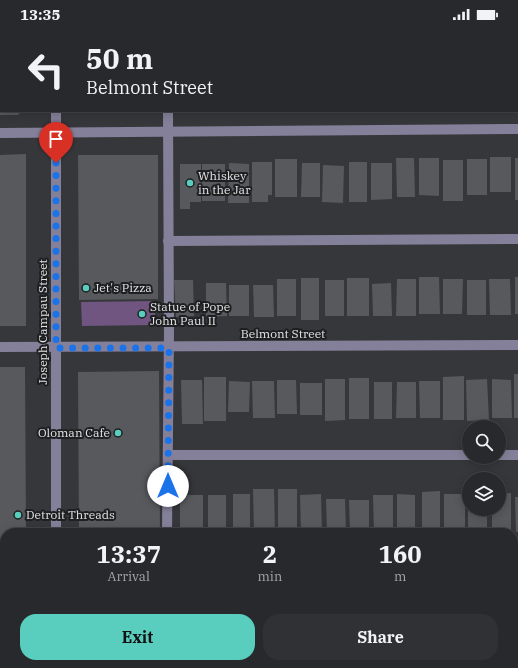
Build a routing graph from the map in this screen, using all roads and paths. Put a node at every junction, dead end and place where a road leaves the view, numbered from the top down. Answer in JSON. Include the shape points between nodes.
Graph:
{"nodes":[{"id":1,"x":56,"y":112,"type":"edge"},
{"id":2,"x":168,"y":112,"type":"edge"},
{"id":3,"x":518,"y":129,"type":"edge"},
{"id":4,"x":167,"y":131,"type":"junction"},
{"id":5,"x":56,"y":132,"type":"junction"},
{"id":6,"x":0,"y":133,"type":"edge"},
{"id":7,"x":518,"y":239,"type":"edge"},
{"id":8,"x":168,"y":241,"type":"junction"},
{"id":9,"x":518,"y":346,"type":"edge"},
{"id":10,"x":0,"y":348,"type":"edge"},
{"id":11,"x":56,"y":348,"type":"junction"},
{"id":12,"x":169,"y":348,"type":"junction"},
{"id":13,"x":518,"y":454,"type":"edge"},
{"id":14,"x":168,"y":455,"type":"junction"},
{"id":15,"x":462,"y":455,"type":"edge"},
{"id":16,"x":506,"y":455,"type":"edge"},
{"id":17,"x":56,"y":528,"type":"edge"},
{"id":18,"x":168,"y":528,"type":"edge"}],
"edges":[{"from":1,"to":5,"type":"street","name":"Joseph Campau Street"},
{"from":2,"to":4,"type":"street"},
{"from":3,"to":4,"type":"street"},
{"from":4,"to":5,"type":"street"},
{"from":4,"to":8,"type":"street"},
{"from":5,"to":6,"type":"street"},
{"from":5,"to":11,"type":"street","name":"Joseph Campau Street"},
{"from":7,"to":8,"type":"street"},
{"from":8,"to":12,"type":"street"},
{"from":9,"to":12,"type":"street","name":"Belmont Street"},
{"from":10,"to":11,"type":"street","name":"Belmont Street"},
{"from":11,"to":12,"type":"street","name":"Belmont Street"},
{"from":11,"to":17,"type":"street","name":"Joseph Campau Street"},
{"from":12,"to":14,"type":"street"},
{"from":13,"to":16,"type":"street"},
{"from":14,"to":15,"type":"street"},
{"from":14,"to":18,"type":"street"}]}
